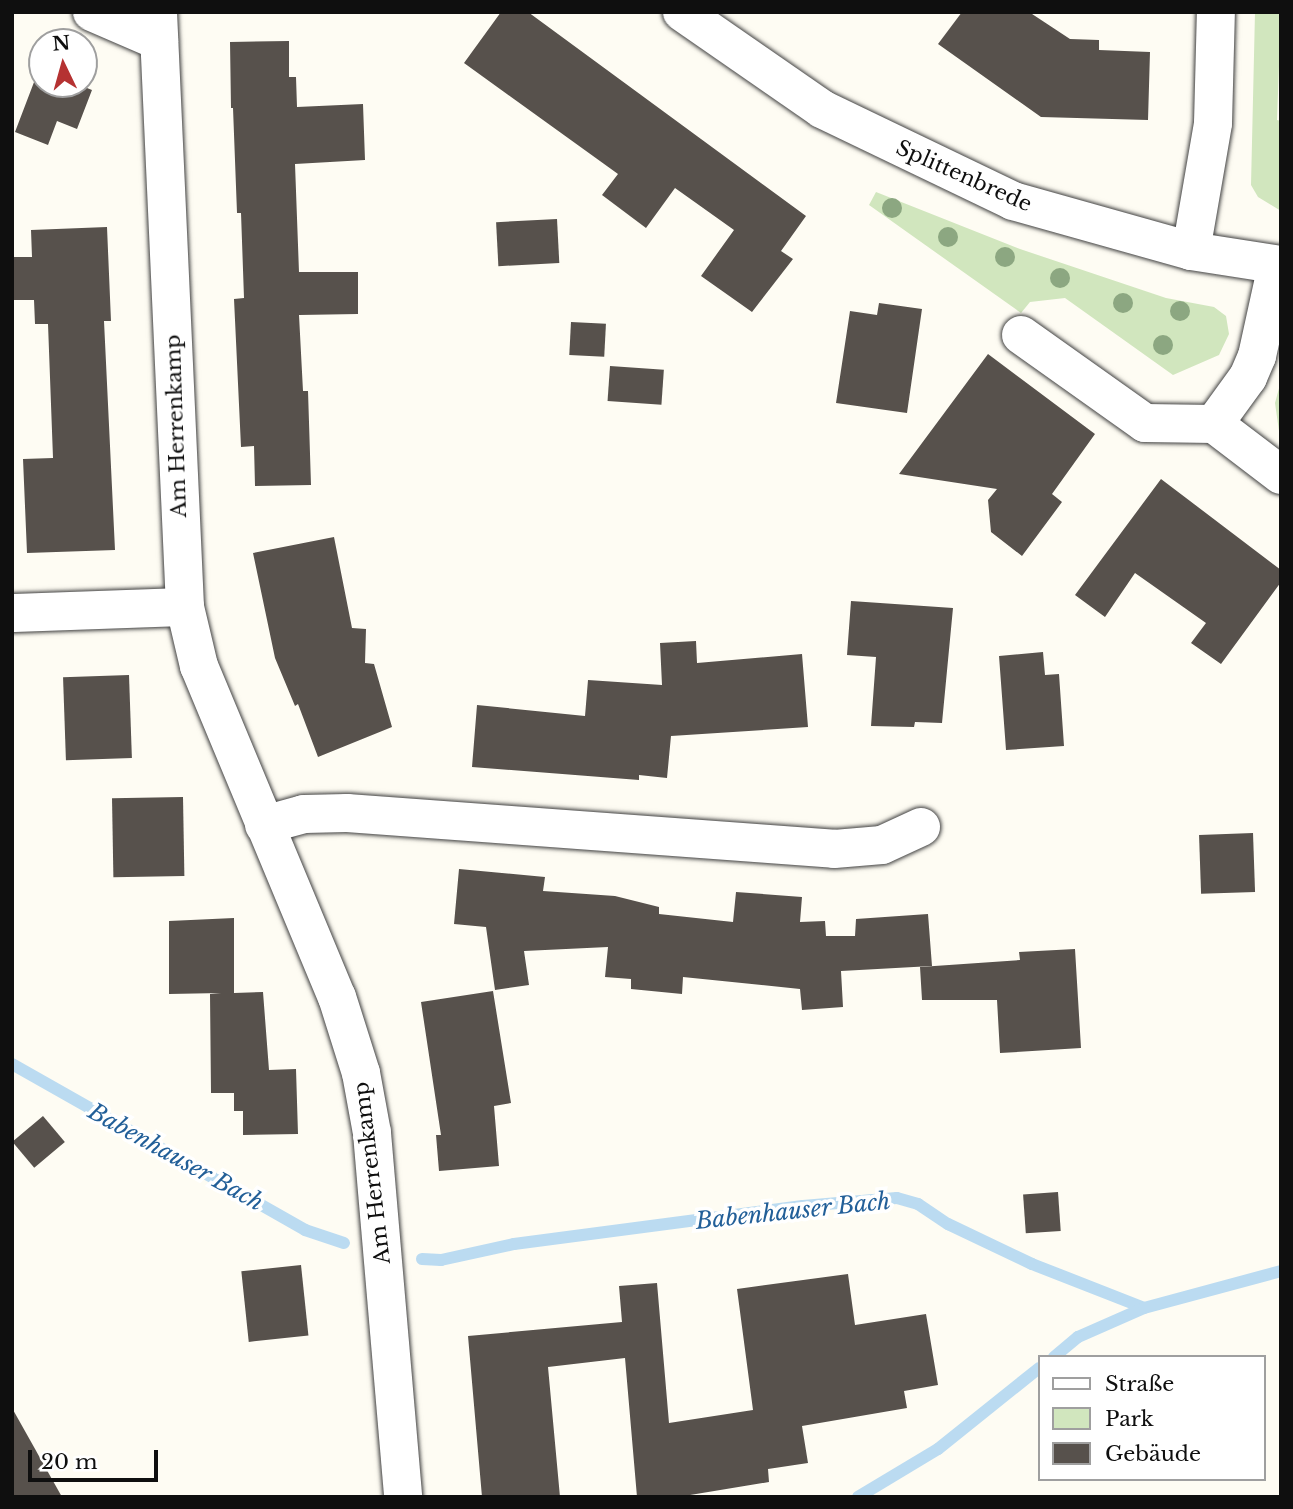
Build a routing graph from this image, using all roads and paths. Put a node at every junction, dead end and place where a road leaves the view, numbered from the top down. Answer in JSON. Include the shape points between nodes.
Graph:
{"nodes":[{"id":1,"x":92,"y":12,"type":"edge"},
{"id":2,"x":682,"y":12,"type":"edge"},
{"id":3,"x":1216,"y":12,"type":"edge"},
{"id":4,"x":159,"y":27,"type":"edge"},
{"id":5,"x":1191,"y":251,"type":"junction"},
{"id":6,"x":1279,"y":265,"type":"edge"},
{"id":7,"x":1021,"y":335,"type":"dead end"},
{"id":8,"x":1214,"y":424,"type":"junction"},
{"id":9,"x":1281,"y":475,"type":"edge"},
{"id":10,"x":186,"y":607,"type":"junction"},
{"id":11,"x":12,"y":613,"type":"edge"},
{"id":12,"x":264,"y":825,"type":"junction"},
{"id":13,"x":921,"y":827,"type":"dead end"},
{"id":14,"x":403,"y":1497,"type":"edge"}],
"edges":[{"from":1,"to":4,"type":"street"},
{"from":2,"to":5,"type":"street","name":"Splittenbrede","via":[[822,109],[946,170],[1013,201]]},
{"from":3,"to":5,"type":"street","via":[[1213,123]]},
{"from":4,"to":10,"type":"street","name":"Am Herrenkamp"},
{"from":5,"to":6,"type":"street","name":"Splittenbrede"},
{"from":6,"to":8,"type":"street","name":"Splittenbrede","via":[[1257,356],[1248,377]]},
{"from":7,"to":8,"type":"street","via":[[1145,423]]},
{"from":8,"to":9,"type":"street"},
{"from":10,"to":11,"type":"street"},
{"from":10,"to":12,"type":"street","name":"Am Herrenkamp","via":[[199,666]]},
{"from":12,"to":13,"type":"street","via":[[304,814],[346,813],[834,849],[882,845]]},
{"from":12,"to":14,"type":"street","name":"Am Herrenkamp","via":[[337,997],[361,1073],[372,1133]]}]}
